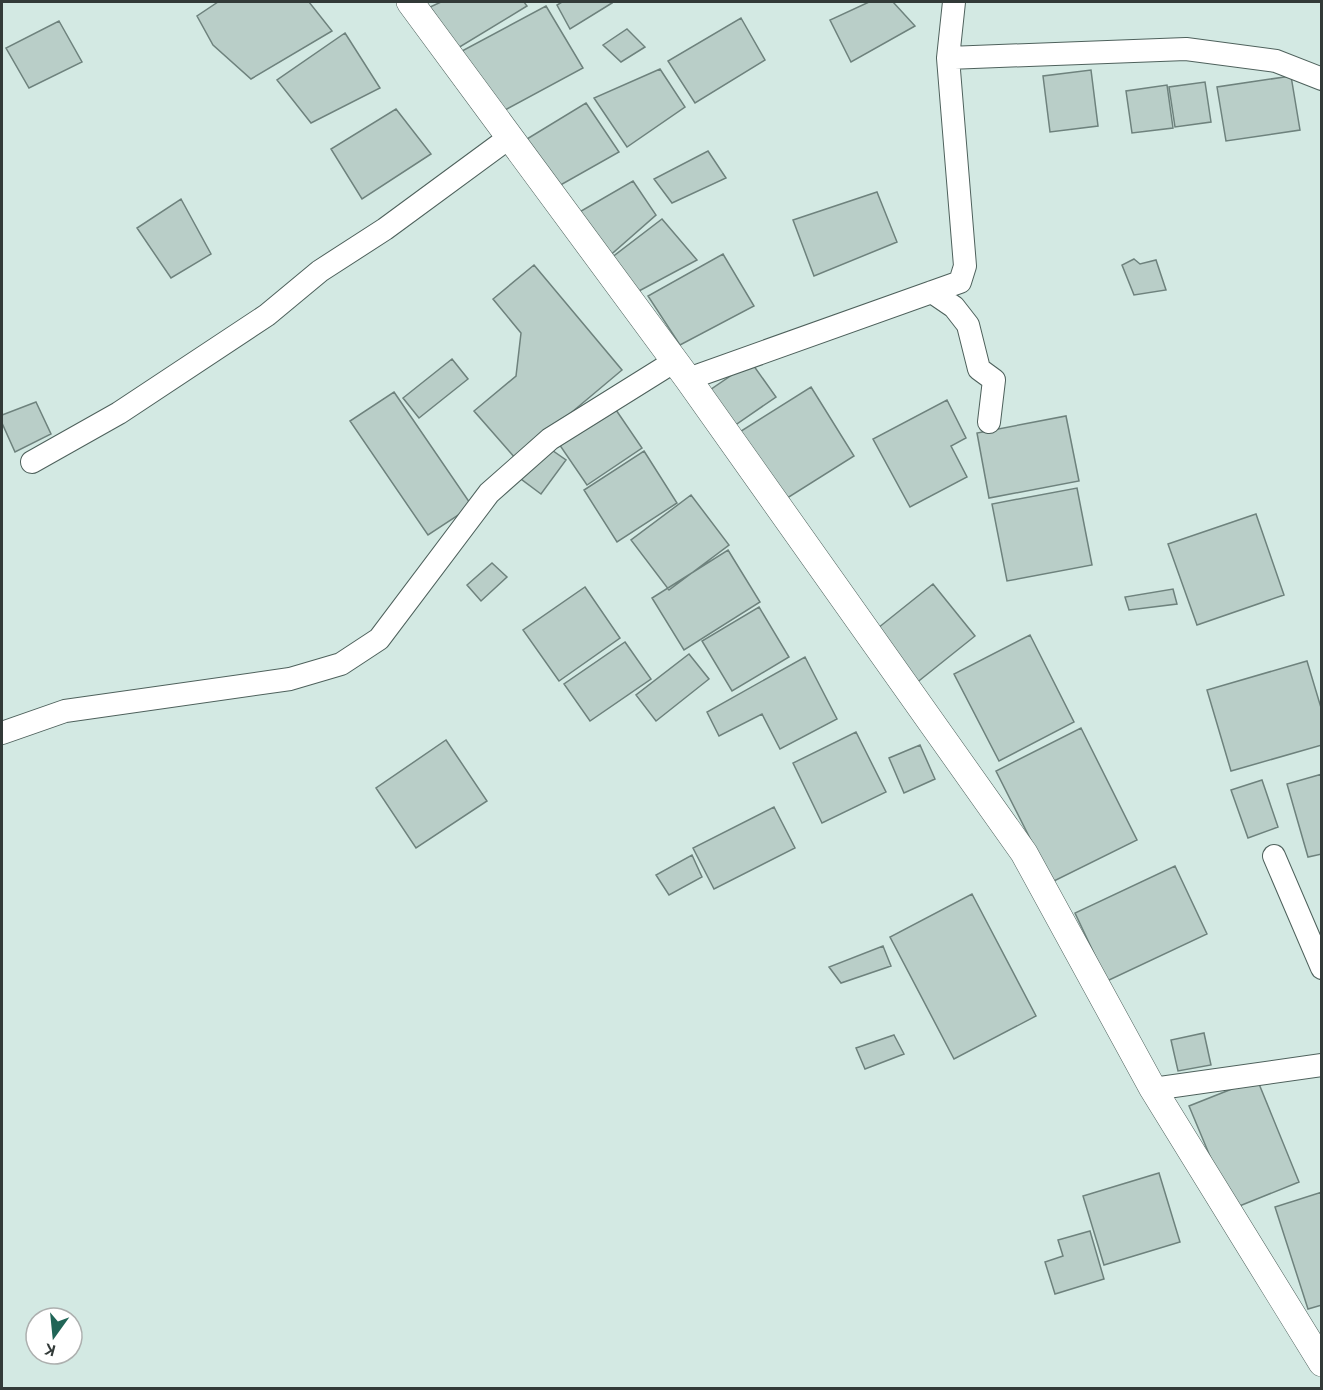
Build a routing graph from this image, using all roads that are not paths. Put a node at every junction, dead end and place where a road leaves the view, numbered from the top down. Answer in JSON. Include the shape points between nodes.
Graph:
{"nodes":[{"id":1,"x":410,"y":2,"type":"edge"},
{"id":2,"x":954,"y":2,"type":"edge"},
{"id":3,"x":948,"y":58,"type":"junction"},
{"id":4,"x":1322,"y":79,"type":"edge"},
{"id":5,"x":510,"y":136,"type":"junction"},
{"id":6,"x":932,"y":292,"type":"junction"},
{"id":7,"x":681,"y":370,"type":"junction"},
{"id":8,"x":989,"y":422,"type":"dead end"},
{"id":9,"x":32,"y":462,"type":"dead end"},
{"id":10,"x":2,"y":733,"type":"edge"},
{"id":11,"x":1274,"y":856,"type":"dead end"},
{"id":12,"x":1322,"y":968,"type":"edge"},
{"id":13,"x":1322,"y":1065,"type":"edge"},
{"id":14,"x":1153,"y":1089,"type":"junction"},
{"id":15,"x":1322,"y":1363,"type":"edge"}],
"edges":[{"from":1,"to":5,"type":"street"},
{"from":2,"to":3,"type":"street"},
{"from":3,"to":4,"type":"street","via":[[1186,49],[1276,61]]},
{"from":3,"to":6,"type":"street","via":[[965,266],[960,282]]},
{"from":5,"to":7,"type":"street"},
{"from":5,"to":9,"type":"street","via":[[386,229],[320,271],[267,315],[119,413]]},
{"from":6,"to":7,"type":"street"},
{"from":6,"to":8,"type":"street","via":[[954,307],[968,325],[980,369],[994,380]]},
{"from":7,"to":10,"type":"street","via":[[550,439],[489,493],[379,639],[341,664],[290,679],[64,711]]},
{"from":7,"to":14,"type":"street","via":[[1024,853]]},
{"from":11,"to":12,"type":"street"},
{"from":13,"to":14,"type":"street"},
{"from":14,"to":15,"type":"street"}]}
